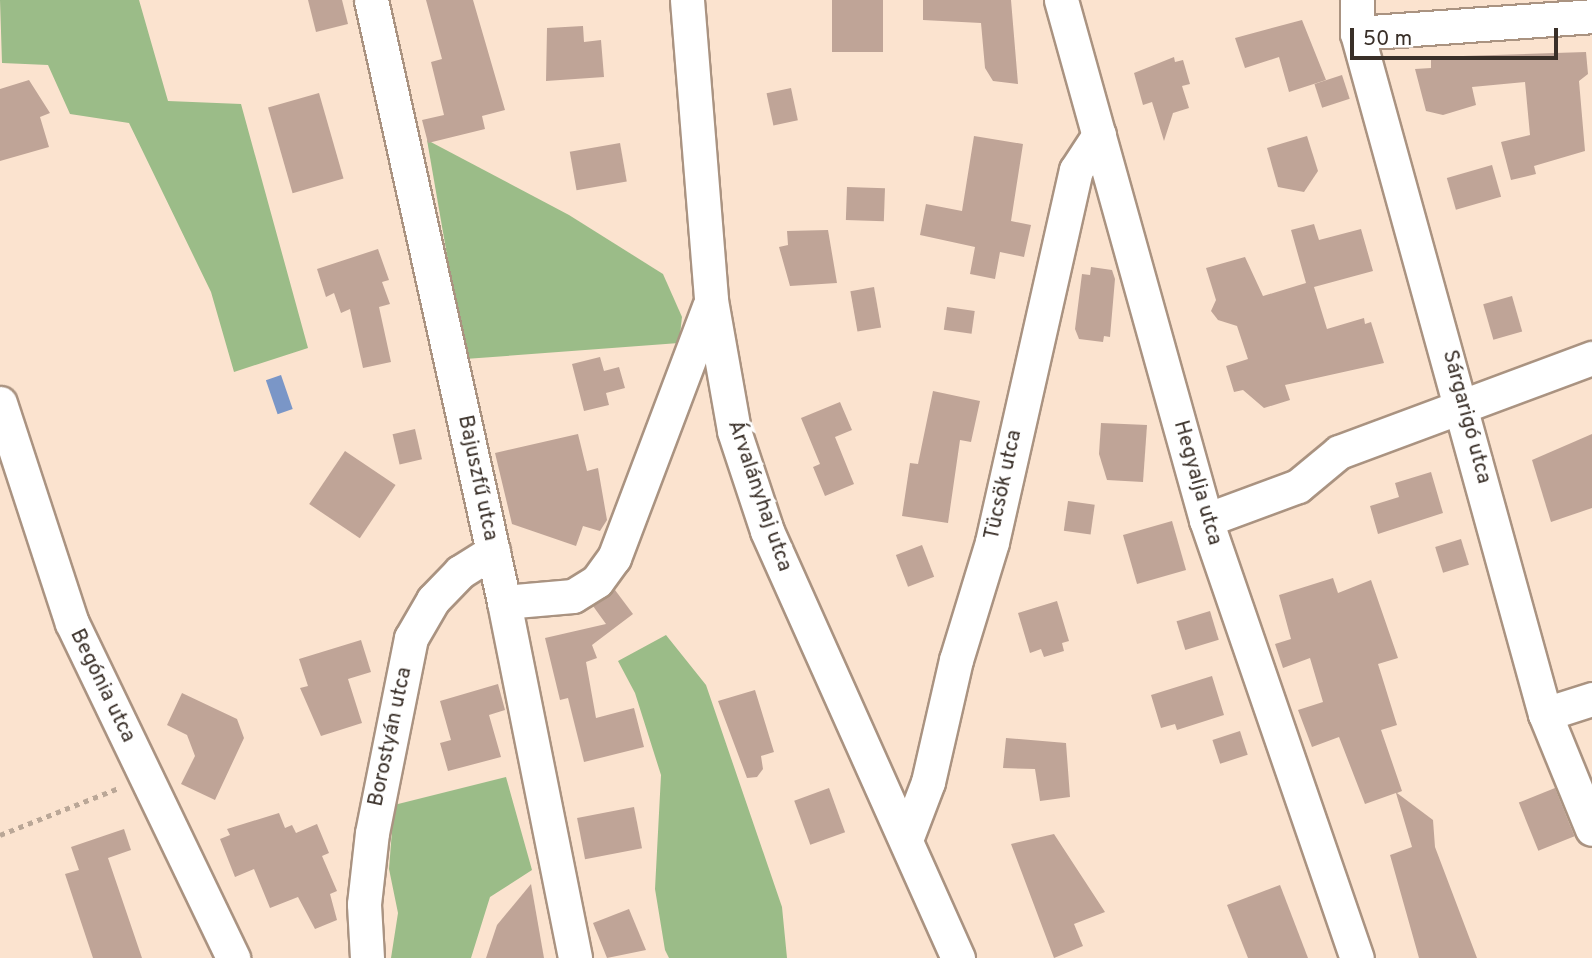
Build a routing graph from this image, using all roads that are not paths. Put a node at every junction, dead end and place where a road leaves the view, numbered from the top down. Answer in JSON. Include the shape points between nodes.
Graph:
{"nodes":[{"id":1,"x":370,"y":0,"type":"edge"},
{"id":2,"x":687,"y":0,"type":"edge"},
{"id":3,"x":1061,"y":0,"type":"edge"},
{"id":4,"x":1357,"y":0,"type":"edge"},
{"id":5,"x":1592,"y":16,"type":"edge"},
{"id":6,"x":1357,"y":33,"type":"junction"},
{"id":7,"x":1099,"y":135,"type":"junction"},
{"id":8,"x":711,"y":300,"type":"junction"},
{"id":9,"x":1592,"y":358,"type":"edge"},
{"id":10,"x":0,"y":403,"type":"edge"},
{"id":11,"x":1463,"y":405,"type":"junction"},
{"id":12,"x":1206,"y":520,"type":"junction"},
{"id":13,"x":493,"y":551,"type":"junction"},
{"id":14,"x":504,"y":602,"type":"junction"},
{"id":15,"x":1592,"y":699,"type":"edge"},
{"id":16,"x":1545,"y":714,"type":"junction"},
{"id":17,"x":1592,"y":829,"type":"edge"},
{"id":18,"x":907,"y":837,"type":"junction"},
{"id":19,"x":233,"y":958,"type":"edge"},
{"id":20,"x":367,"y":958,"type":"edge"},
{"id":21,"x":575,"y":958,"type":"edge"},
{"id":22,"x":958,"y":958,"type":"edge"},
{"id":23,"x":1357,"y":958,"type":"edge"}],
"edges":[{"from":1,"to":13,"type":"street","name":"Bajuszfű utca"},
{"from":2,"to":8,"type":"street","name":"Árvalányhaj utca"},
{"from":3,"to":7,"type":"street","name":"Hegyalja utca"},
{"from":4,"to":6,"type":"street","name":"Sárgarigó utca"},
{"from":5,"to":6,"type":"street"},
{"from":6,"to":11,"type":"street","name":"Sárgarigó utca"},
{"from":7,"to":12,"type":"street","name":"Hegyalja utca"},
{"from":7,"to":18,"type":"street","name":"Tücsök utca","via":[[1076,170],[992,542],[956,660],[928,782]]},
{"from":8,"to":14,"type":"street","via":[[614,558],[597,581],[573,596]]},
{"from":8,"to":18,"type":"street","name":"Árvalányhaj utca","via":[[734,431],[767,531],[873,774]]},
{"from":9,"to":11,"type":"street"},
{"from":10,"to":19,"type":"street","name":"Begónia utca","via":[[72,623]]},
{"from":11,"to":12,"type":"street","via":[[1339,453],[1298,486]]},
{"from":11,"to":16,"type":"street","name":"Sárgarigó utca"},
{"from":12,"to":23,"type":"street","name":"Hegyalja utca"},
{"from":13,"to":14,"type":"street","name":"Bajuszfű utca"},
{"from":13,"to":20,"type":"street","name":"Borostyán utca","via":[[460,572],[433,600],[411,638],[372,833],[365,904]]},
{"from":14,"to":21,"type":"street","name":"Bajuszfű utca"},
{"from":15,"to":16,"type":"street"},
{"from":16,"to":17,"type":"street","name":"Sárgarigó utca"},
{"from":18,"to":22,"type":"street","name":"Árvalányhaj utca"}]}
